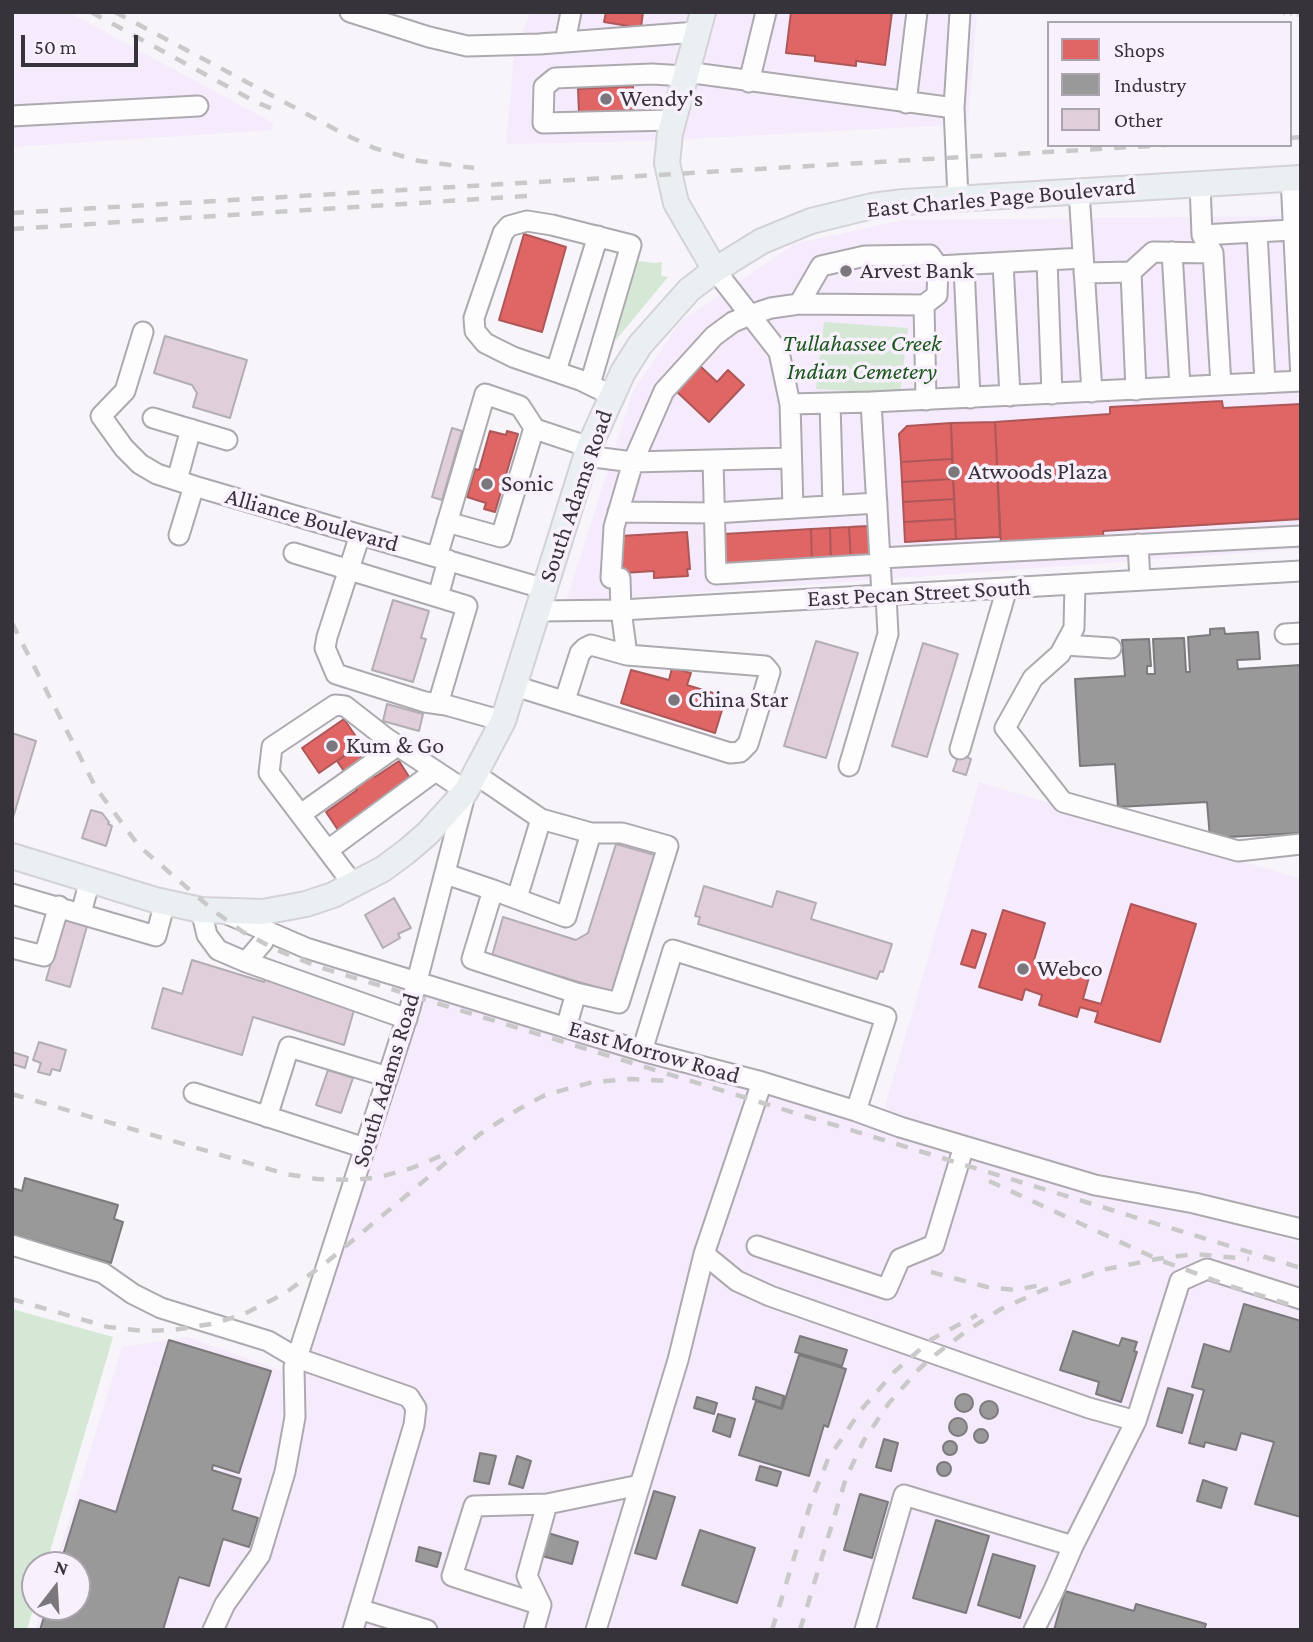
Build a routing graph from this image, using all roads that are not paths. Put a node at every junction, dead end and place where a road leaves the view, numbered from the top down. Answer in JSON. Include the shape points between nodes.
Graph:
{"nodes":[{"id":1,"x":349,"y":12,"type":"edge"},
{"id":2,"x":571,"y":12,"type":"edge"},
{"id":3,"x":766,"y":12,"type":"edge"},
{"id":4,"x":918,"y":12,"type":"edge"},
{"id":5,"x":960,"y":12,"type":"edge"},
{"id":6,"x":700,"y":22,"type":"edge"},
{"id":7,"x":565,"y":42,"type":"junction"},
{"id":8,"x":685,"y":74,"type":"junction"},
{"id":9,"x":750,"y":82,"type":"junction"},
{"id":10,"x":906,"y":103,"type":"junction"},
{"id":11,"x":198,"y":106,"type":"dead end"},
{"id":12,"x":954,"y":108,"type":"junction"},
{"id":13,"x":12,"y":116,"type":"edge"},
{"id":14,"x":673,"y":120,"type":"junction"},
{"id":15,"x":1296,"y":178,"type":"edge"},
{"id":16,"x":1200,"y":184,"type":"junction"},
{"id":17,"x":1079,"y":191,"type":"junction"},
{"id":18,"x":958,"y":198,"type":"junction"},
{"id":19,"x":1292,"y":230,"type":"junction"},
{"id":20,"x":1257,"y":232,"type":"junction"},
{"id":21,"x":1202,"y":235,"type":"junction"},
{"id":22,"x":598,"y":236,"type":"junction"},
{"id":23,"x":1172,"y":251,"type":"junction"},
{"id":24,"x":1213,"y":253,"type":"junction"},
{"id":25,"x":1047,"y":261,"type":"junction"},
{"id":26,"x":1003,"y":264,"type":"junction"},
{"id":27,"x":939,"y":266,"type":"junction"},
{"id":28,"x":964,"y":266,"type":"junction"},
{"id":29,"x":1084,"y":266,"type":"junction"},
{"id":30,"x":715,"y":270,"type":"junction"},
{"id":31,"x":1131,"y":272,"type":"junction"},
{"id":32,"x":799,"y":304,"type":"junction"},
{"id":33,"x":924,"y":305,"type":"junction"},
{"id":34,"x":750,"y":315,"type":"junction"},
{"id":35,"x":143,"y":332,"type":"dead end"},
{"id":36,"x":556,"y":371,"type":"junction"},
{"id":37,"x":1301,"y":380,"type":"edge"},
{"id":38,"x":1265,"y":383,"type":"junction"},
{"id":39,"x":1221,"y":385,"type":"junction"},
{"id":40,"x":1180,"y":387,"type":"junction"},
{"id":41,"x":601,"y":390,"type":"junction"},
{"id":42,"x":1136,"y":390,"type":"junction"},
{"id":43,"x":1092,"y":392,"type":"junction"},
{"id":44,"x":1052,"y":394,"type":"junction"},
{"id":45,"x":1010,"y":396,"type":"junction"},
{"id":46,"x":970,"y":398,"type":"junction"},
{"id":47,"x":926,"y":400,"type":"junction"},
{"id":48,"x":871,"y":402,"type":"junction"},
{"id":49,"x":790,"y":404,"type":"junction"},
{"id":50,"x":830,"y":404,"type":"junction"},
{"id":51,"x":153,"y":418,"type":"dead end"},
{"id":52,"x":534,"y":428,"type":"junction"},
{"id":53,"x":191,"y":429,"type":"junction"},
{"id":54,"x":227,"y":440,"type":"dead end"},
{"id":55,"x":587,"y":452,"type":"junction"},
{"id":56,"x":790,"y":458,"type":"junction"},
{"id":57,"x":713,"y":460,"type":"junction"},
{"id":58,"x":633,"y":462,"type":"junction"},
{"id":59,"x":185,"y":483,"type":"junction"},
{"id":60,"x":877,"y":503,"type":"junction"},
{"id":61,"x":833,"y":505,"type":"junction"},
{"id":62,"x":793,"y":508,"type":"junction"},
{"id":63,"x":618,"y":512,"type":"junction"},
{"id":64,"x":714,"y":513,"type":"junction"},
{"id":65,"x":447,"y":522,"type":"junction"},
{"id":66,"x":179,"y":535,"type":"dead end"},
{"id":67,"x":360,"y":535,"type":"junction"},
{"id":68,"x":1301,"y":536,"type":"edge"},
{"id":69,"x":1138,"y":544,"type":"junction"},
{"id":70,"x":294,"y":553,"type":"dead end"},
{"id":71,"x":442,"y":559,"type":"junction"},
{"id":72,"x":880,"y":561,"type":"junction"},
{"id":73,"x":349,"y":570,"type":"junction"},
{"id":74,"x":1301,"y":571,"type":"edge"},
{"id":75,"x":1140,"y":580,"type":"junction"},
{"id":76,"x":1074,"y":584,"type":"junction"},
{"id":77,"x":1007,"y":588,"type":"junction"},
{"id":78,"x":884,"y":595,"type":"junction"},
{"id":79,"x":438,"y":597,"type":"junction"},
{"id":80,"x":541,"y":600,"type":"junction"},
{"id":81,"x":621,"y":610,"type":"junction"},
{"id":82,"x":1065,"y":645,"type":"junction"},
{"id":83,"x":1111,"y":648,"type":"dead end"},
{"id":84,"x":627,"y":655,"type":"junction"},
{"id":85,"x":516,"y":686,"type":"junction"},
{"id":86,"x":565,"y":700,"type":"junction"},
{"id":87,"x":438,"y":704,"type":"junction"},
{"id":88,"x":503,"y":721,"type":"junction"},
{"id":89,"x":397,"y":746,"type":"junction"},
{"id":90,"x":960,"y":748,"type":"dead end"},
{"id":91,"x":849,"y":766,"type":"dead end"},
{"id":92,"x":435,"y":772,"type":"junction"},
{"id":93,"x":471,"y":782,"type":"junction"},
{"id":94,"x":300,"y":814,"type":"junction"},
{"id":95,"x":541,"y":819,"type":"junction"},
{"id":96,"x":592,"y":832,"type":"junction"},
{"id":97,"x":1301,"y":845,"type":"edge"},
{"id":98,"x":328,"y":850,"type":"junction"},
{"id":99,"x":12,"y":856,"type":"edge"},
{"id":100,"x":446,"y":874,"type":"junction"},
{"id":101,"x":90,"y":880,"type":"junction"},
{"id":102,"x":354,"y":884,"type":"junction"},
{"id":103,"x":493,"y":890,"type":"junction"},
{"id":104,"x":12,"y":894,"type":"edge"},
{"id":105,"x":517,"y":898,"type":"junction"},
{"id":106,"x":165,"y":902,"type":"junction"},
{"id":107,"x":59,"y":906,"type":"junction"},
{"id":108,"x":212,"y":911,"type":"junction"},
{"id":109,"x":80,"y":913,"type":"junction"},
{"id":110,"x":268,"y":932,"type":"junction"},
{"id":111,"x":12,"y":947,"type":"edge"},
{"id":112,"x":246,"y":962,"type":"junction"},
{"id":113,"x":416,"y":981,"type":"junction"},
{"id":114,"x":576,"y":993,"type":"junction"},
{"id":115,"x":407,"y":1019,"type":"junction"},
{"id":116,"x":566,"y":1028,"type":"junction"},
{"id":117,"x":642,"y":1051,"type":"junction"},
{"id":118,"x":388,"y":1077,"type":"junction"},
{"id":119,"x":761,"y":1082,"type":"junction"},
{"id":120,"x":194,"y":1093,"type":"dead end"},
{"id":121,"x":856,"y":1111,"type":"junction"},
{"id":122,"x":267,"y":1117,"type":"junction"},
{"id":123,"x":964,"y":1146,"type":"junction"},
{"id":124,"x":365,"y":1148,"type":"junction"},
{"id":125,"x":1301,"y":1229,"type":"edge"},
{"id":126,"x":12,"y":1245,"type":"edge"},
{"id":127,"x":757,"y":1246,"type":"dead end"},
{"id":128,"x":704,"y":1254,"type":"junction"},
{"id":129,"x":1301,"y":1299,"type":"edge"},
{"id":130,"x":295,"y":1363,"type":"junction"},
{"id":131,"x":1136,"y":1421,"type":"junction"},
{"id":132,"x":640,"y":1485,"type":"junction"},
{"id":133,"x":547,"y":1504,"type":"junction"},
{"id":134,"x":1073,"y":1546,"type":"junction"},
{"id":135,"x":541,"y":1605,"type":"junction"},
{"id":136,"x":359,"y":1609,"type":"junction"},
{"id":137,"x":213,"y":1630,"type":"edge"},
{"id":138,"x":353,"y":1630,"type":"edge"},
{"id":139,"x":428,"y":1630,"type":"edge"},
{"id":140,"x":534,"y":1630,"type":"edge"},
{"id":141,"x":596,"y":1630,"type":"edge"},
{"id":142,"x":865,"y":1630,"type":"edge"},
{"id":143,"x":1034,"y":1630,"type":"edge"}],
"edges":[{"from":1,"to":7,"type":"street","via":[[467,46]]},
{"from":2,"to":7,"type":"street"},
{"from":3,"to":9,"type":"street"},
{"from":4,"to":10,"type":"street"},
{"from":5,"to":12,"type":"street"},
{"from":6,"to":7,"type":"street"},
{"from":6,"to":8,"type":"main road"},
{"from":8,"to":9,"type":"street"},
{"from":8,"to":14,"type":"main road"},
{"from":8,"to":14,"type":"street","via":[[555,78],[544,87],[543,123]]},
{"from":9,"to":10,"type":"street"},
{"from":10,"to":12,"type":"street"},
{"from":11,"to":13,"type":"street"},
{"from":12,"to":18,"type":"street"},
{"from":14,"to":30,"type":"main road","via":[[667,163],[672,189]]},
{"from":15,"to":16,"type":"main road","name":"East Charles Page Boulevard"},
{"from":15,"to":19,"type":"street"},
{"from":16,"to":17,"type":"main road","name":"East Charles Page Boulevard"},
{"from":16,"to":21,"type":"street"},
{"from":17,"to":18,"type":"main road","name":"East Charles Page Boulevard"},
{"from":17,"to":29,"type":"street"},
{"from":18,"to":30,"type":"main road","name":"East Charles Page Boulevard","via":[[872,206],[811,221],[762,241]]},
{"from":19,"to":20,"type":"street"},
{"from":19,"to":37,"type":"street"},
{"from":20,"to":21,"type":"street"},
{"from":20,"to":38,"type":"street"},
{"from":21,"to":24,"type":"street"},
{"from":22,"to":36,"type":"street"},
{"from":22,"to":36,"type":"street","via":[[527,221],[509,226],[474,318],[475,331],[485,343]]},
{"from":22,"to":41,"type":"street","via":[[631,245]]},
{"from":23,"to":24,"type":"street"},
{"from":23,"to":31,"type":"street","via":[[1153,252]]},
{"from":23,"to":40,"type":"street"},
{"from":24,"to":39,"type":"street"},
{"from":25,"to":26,"type":"street"},
{"from":25,"to":29,"type":"street"},
{"from":25,"to":44,"type":"street"},
{"from":26,"to":28,"type":"street"},
{"from":26,"to":45,"type":"street"},
{"from":27,"to":28,"type":"street"},
{"from":27,"to":32,"type":"street","via":[[930,256],[864,257],[821,266]]},
{"from":27,"to":33,"type":"street","via":[[937,295]]},
{"from":28,"to":46,"type":"street"},
{"from":29,"to":31,"type":"street"},
{"from":29,"to":43,"type":"street"},
{"from":30,"to":34,"type":"street"},
{"from":30,"to":41,"type":"main road","name":"South Adams Road","via":[[688,290]]},
{"from":31,"to":42,"type":"street"},
{"from":32,"to":33,"type":"street"},
{"from":32,"to":34,"type":"street"},
{"from":33,"to":47,"type":"street"},
{"from":34,"to":49,"type":"street","via":[[779,352]]},
{"from":34,"to":58,"type":"street","via":[[714,336],[664,391]]},
{"from":35,"to":59,"type":"street","name":"Alliance Boulevard","via":[[125,391],[102,416],[140,464]]},
{"from":36,"to":41,"type":"street"},
{"from":37,"to":38,"type":"street"},
{"from":38,"to":39,"type":"street"},
{"from":39,"to":40,"type":"street"},
{"from":40,"to":42,"type":"street"},
{"from":41,"to":55,"type":"main road","name":"South Adams Road"},
{"from":42,"to":43,"type":"street"},
{"from":43,"to":44,"type":"street"},
{"from":44,"to":45,"type":"street"},
{"from":45,"to":46,"type":"street"},
{"from":46,"to":47,"type":"street"},
{"from":47,"to":48,"type":"street"},
{"from":48,"to":50,"type":"street"},
{"from":48,"to":60,"type":"street"},
{"from":49,"to":50,"type":"street"},
{"from":49,"to":56,"type":"street"},
{"from":50,"to":61,"type":"street"},
{"from":51,"to":53,"type":"street"},
{"from":52,"to":55,"type":"street"},
{"from":52,"to":65,"type":"street","via":[[501,537]]},
{"from":52,"to":65,"type":"street","via":[[520,405],[485,394]]},
{"from":53,"to":54,"type":"street"},
{"from":53,"to":59,"type":"street"},
{"from":55,"to":58,"type":"street"},
{"from":55,"to":80,"type":"main road","name":"South Adams Road"},
{"from":56,"to":57,"type":"street"},
{"from":56,"to":62,"type":"street"},
{"from":57,"to":58,"type":"street"},
{"from":57,"to":64,"type":"street"},
{"from":58,"to":63,"type":"street"},
{"from":59,"to":66,"type":"street"},
{"from":59,"to":67,"type":"street","name":"Alliance Boulevard"},
{"from":60,"to":61,"type":"street"},
{"from":60,"to":72,"type":"street"},
{"from":61,"to":62,"type":"street"},
{"from":62,"to":64,"type":"street"},
{"from":63,"to":64,"type":"street"},
{"from":63,"to":81,"type":"street","via":[[611,578],[621,578]]},
{"from":64,"to":72,"type":"street","via":[[716,574]]},
{"from":65,"to":71,"type":"street"},
{"from":67,"to":71,"type":"street","name":"Alliance Boulevard"},
{"from":67,"to":73,"type":"street"},
{"from":68,"to":69,"type":"street"},
{"from":69,"to":72,"type":"street"},
{"from":69,"to":75,"type":"street"},
{"from":70,"to":73,"type":"street"},
{"from":71,"to":79,"type":"street"},
{"from":71,"to":80,"type":"street","name":"Alliance Boulevard"},
{"from":72,"to":78,"type":"street"},
{"from":73,"to":79,"type":"street"},
{"from":73,"to":87,"type":"street","via":[[326,648],[335,674]]},
{"from":74,"to":75,"type":"street","name":"East Pecan Street South"},
{"from":75,"to":76,"type":"street","name":"East Pecan Street South"},
{"from":76,"to":77,"type":"street","name":"East Pecan Street South"},
{"from":76,"to":82,"type":"street","via":[[1074,628]]},
{"from":77,"to":78,"type":"street","name":"East Pecan Street South"},
{"from":77,"to":90,"type":"street"},
{"from":78,"to":81,"type":"street","name":"East Pecan Street South"},
{"from":78,"to":91,"type":"street","via":[[888,634]]},
{"from":79,"to":87,"type":"street","via":[[467,606]]},
{"from":80,"to":81,"type":"street","name":"East Pecan Street South"},
{"from":80,"to":85,"type":"main road","name":"South Adams Road"},
{"from":81,"to":84,"type":"street"},
{"from":82,"to":83,"type":"street"},
{"from":82,"to":97,"type":"street","via":[[1033,678],[1004,728],[1063,802],[1238,851]]},
{"from":84,"to":86,"type":"street","via":[[592,645],[584,648]]},
{"from":84,"to":86,"type":"street","via":[[765,666],[770,672],[748,744],[740,752],[730,752]]},
{"from":85,"to":86,"type":"street"},
{"from":85,"to":88,"type":"main road","name":"South Adams Road"},
{"from":87,"to":88,"type":"street"},
{"from":88,"to":93,"type":"main road","name":"South Adams Road"},
{"from":89,"to":92,"type":"street"},
{"from":89,"to":94,"type":"street"},
{"from":89,"to":94,"type":"street","via":[[345,706],[335,705],[272,747],[269,773]]},
{"from":92,"to":93,"type":"street"},
{"from":92,"to":98,"type":"street"},
{"from":93,"to":95,"type":"street"},
{"from":93,"to":100,"type":"street","name":"South Adams Road"},
{"from":93,"to":102,"type":"main road","name":"South Adams Road","via":[[427,834],[383,869]]},
{"from":94,"to":98,"type":"street"},
{"from":95,"to":96,"type":"street"},
{"from":95,"to":105,"type":"street"},
{"from":96,"to":105,"type":"street","via":[[566,917]]},
{"from":96,"to":114,"type":"street","via":[[622,833],[668,846],[619,1003]]},
{"from":98,"to":102,"type":"street"},
{"from":99,"to":101,"type":"main road","name":"East Morrow Road"},
{"from":100,"to":103,"type":"street"},
{"from":100,"to":113,"type":"street","name":"South Adams Road"},
{"from":101,"to":106,"type":"main road","name":"East Morrow Road"},
{"from":101,"to":109,"type":"street"},
{"from":102,"to":108,"type":"main road","name":"South Adams Road","via":[[306,904],[263,912]]},
{"from":103,"to":105,"type":"street"},
{"from":103,"to":114,"type":"street","via":[[472,959]]},
{"from":104,"to":107,"type":"street"},
{"from":106,"to":108,"type":"main road","name":"East Morrow Road"},
{"from":106,"to":109,"type":"street","via":[[156,936]]},
{"from":107,"to":109,"type":"street"},
{"from":107,"to":111,"type":"street","via":[[44,956]]},
{"from":108,"to":110,"type":"street","name":"East Morrow Road"},
{"from":108,"to":112,"type":"street","via":[[207,935],[218,950]]},
{"from":110,"to":112,"type":"street"},
{"from":110,"to":113,"type":"street","name":"East Morrow Road"},
{"from":112,"to":115,"type":"street"},
{"from":113,"to":115,"type":"street","name":"South Adams Road"},
{"from":113,"to":116,"type":"street","name":"East Morrow Road"},
{"from":114,"to":116,"type":"street"},
{"from":115,"to":118,"type":"street","name":"South Adams Road"},
{"from":116,"to":117,"type":"street","name":"East Morrow Road"},
{"from":117,"to":119,"type":"street","name":"East Morrow Road"},
{"from":117,"to":121,"type":"street","via":[[673,950],[886,1017]]},
{"from":118,"to":122,"type":"street","via":[[289,1047]]},
{"from":118,"to":124,"type":"street","name":"South Adams Road"},
{"from":119,"to":121,"type":"street","name":"East Morrow Road"},
{"from":119,"to":128,"type":"street"},
{"from":120,"to":122,"type":"street"},
{"from":121,"to":123,"type":"street","name":"East Morrow Road"},
{"from":122,"to":124,"type":"street"},
{"from":123,"to":125,"type":"street","name":"East Morrow Road","via":[[1095,1185]]},
{"from":123,"to":127,"type":"street","via":[[934,1245],[900,1259],[887,1289]]},
{"from":124,"to":130,"type":"street","name":"South Adams Road"},
{"from":126,"to":130,"type":"street","via":[[103,1273],[161,1308],[268,1341]]},
{"from":128,"to":131,"type":"street","via":[[737,1280],[770,1296]]},
{"from":128,"to":132,"type":"street"},
{"from":129,"to":131,"type":"street","via":[[1207,1269],[1180,1281]]},
{"from":130,"to":136,"type":"street","via":[[409,1396],[416,1408]]},
{"from":130,"to":137,"type":"street","name":"South Adams Road","via":[[295,1417],[285,1472],[260,1555],[225,1604]]},
{"from":131,"to":134,"type":"street"},
{"from":132,"to":133,"type":"street"},
{"from":132,"to":141,"type":"street"},
{"from":133,"to":135,"type":"street","via":[[527,1576]]},
{"from":133,"to":135,"type":"street","via":[[474,1506],[452,1576]]},
{"from":134,"to":142,"type":"street","via":[[904,1495]]},
{"from":134,"to":143,"type":"street"},
{"from":135,"to":140,"type":"street"},
{"from":136,"to":138,"type":"street"},
{"from":136,"to":139,"type":"street"}]}
